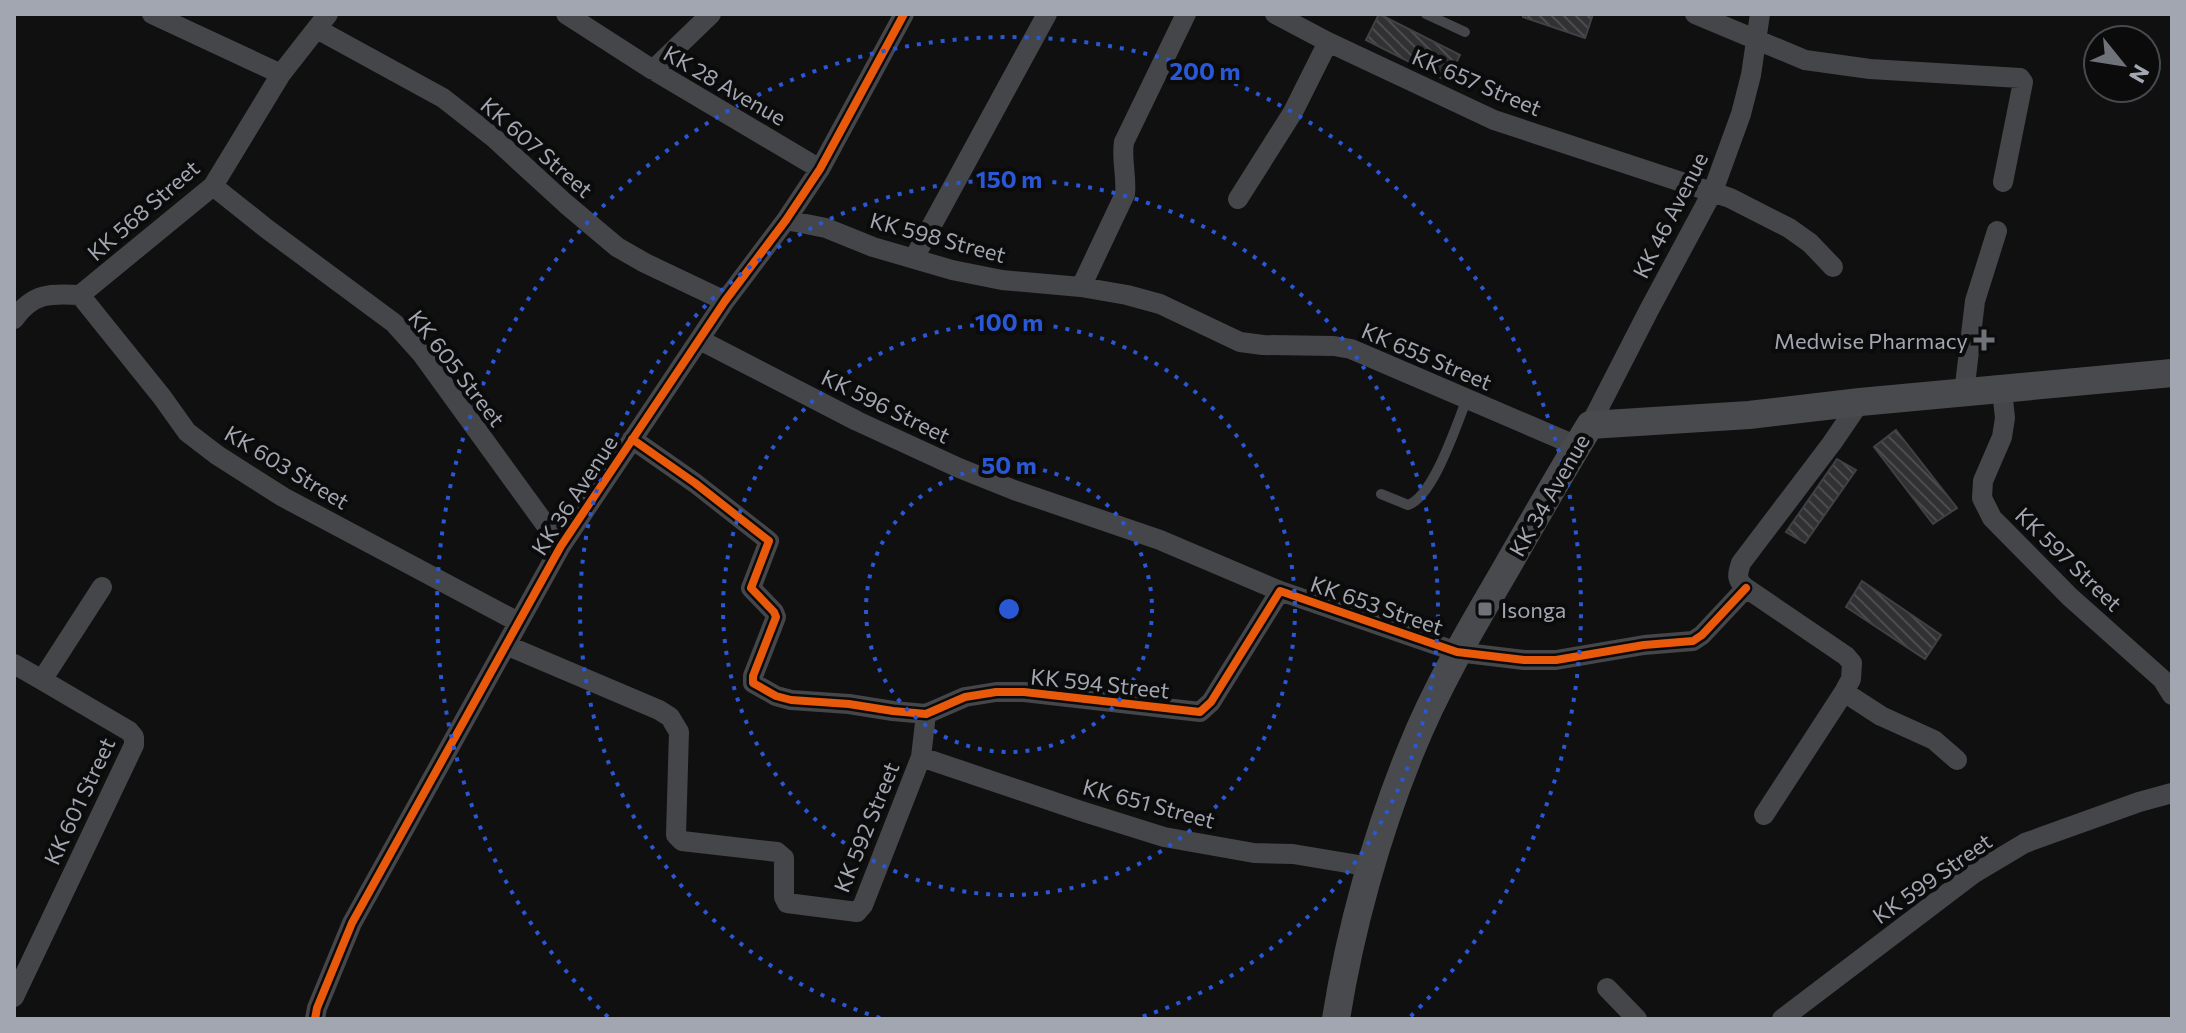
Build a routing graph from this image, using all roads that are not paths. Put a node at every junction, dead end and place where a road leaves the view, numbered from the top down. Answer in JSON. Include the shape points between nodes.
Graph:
{"nodes":[{"id":1,"x":152,"y":14,"type":"edge"},
{"id":2,"x":566,"y":14,"type":"edge"},
{"id":3,"x":711,"y":14,"type":"edge"},
{"id":4,"x":904,"y":14,"type":"edge"},
{"id":5,"x":1047,"y":14,"type":"edge"},
{"id":6,"x":1186,"y":14,"type":"edge"},
{"id":7,"x":1275,"y":14,"type":"edge"},
{"id":8,"x":1426,"y":14,"type":"edge"},
{"id":9,"x":1695,"y":14,"type":"edge"},
{"id":10,"x":1760,"y":14,"type":"edge"},
{"id":11,"x":322,"y":22,"type":"edge"},
{"id":12,"x":1465,"y":32,"type":"dead end"},
{"id":13,"x":1756,"y":38,"type":"junction"},
{"id":14,"x":1328,"y":42,"type":"junction"},
{"id":15,"x":653,"y":70,"type":"junction"},
{"id":16,"x":281,"y":74,"type":"junction"},
{"id":17,"x":820,"y":169,"type":"junction"},
{"id":18,"x":2003,"y":182,"type":"dead end"},
{"id":19,"x":213,"y":186,"type":"junction"},
{"id":20,"x":1713,"y":191,"type":"junction"},
{"id":21,"x":1238,"y":199,"type":"dead end"},
{"id":22,"x":786,"y":220,"type":"junction"},
{"id":23,"x":1997,"y":231,"type":"dead end"},
{"id":24,"x":914,"y":258,"type":"junction"},
{"id":25,"x":1833,"y":267,"type":"dead end"},
{"id":26,"x":1081,"y":287,"type":"junction"},
{"id":27,"x":80,"y":295,"type":"junction"},
{"id":28,"x":725,"y":301,"type":"junction"},
{"id":29,"x":14,"y":319,"type":"edge"},
{"id":30,"x":700,"y":340,"type":"junction"},
{"id":31,"x":2172,"y":373,"type":"edge"},
{"id":32,"x":2002,"y":390,"type":"junction"},
{"id":33,"x":1964,"y":393,"type":"junction"},
{"id":34,"x":1467,"y":399,"type":"junction"},
{"id":35,"x":1860,"y":402,"type":"junction"},
{"id":36,"x":1584,"y":436,"type":"junction"},
{"id":37,"x":632,"y":439,"type":"junction"},
{"id":38,"x":1381,"y":494,"type":"dead end"},
{"id":39,"x":561,"y":546,"type":"junction"},
{"id":40,"x":102,"y":587,"type":"dead end"},
{"id":41,"x":1746,"y":588,"type":"junction"},
{"id":42,"x":1280,"y":591,"type":"junction"},
{"id":43,"x":518,"y":622,"type":"junction"},
{"id":44,"x":506,"y":645,"type":"junction"},
{"id":45,"x":1457,"y":652,"type":"junction"},
{"id":46,"x":14,"y":664,"type":"edge"},
{"id":47,"x":42,"y":680,"type":"junction"},
{"id":48,"x":1844,"y":692,"type":"junction"},
{"id":49,"x":2172,"y":695,"type":"edge"},
{"id":50,"x":1205,"y":708,"type":"joint"},
{"id":51,"x":926,"y":714,"type":"junction"},
{"id":52,"x":921,"y":757,"type":"junction"},
{"id":53,"x":1957,"y":760,"type":"dead end"},
{"id":54,"x":2172,"y":793,"type":"edge"},
{"id":55,"x":1764,"y":815,"type":"dead end"},
{"id":56,"x":1371,"y":867,"type":"junction"},
{"id":57,"x":1607,"y":988,"type":"dead end"},
{"id":58,"x":14,"y":997,"type":"edge"},
{"id":59,"x":315,"y":1019,"type":"edge"},
{"id":60,"x":1336,"y":1019,"type":"edge"},
{"id":61,"x":1637,"y":1019,"type":"edge"},
{"id":62,"x":1782,"y":1019,"type":"edge"}],
"edges":[{"from":1,"to":16,"type":"street"},
{"from":2,"to":15,"type":"street","name":"KK 28 Avenue"},
{"from":3,"to":15,"type":"street"},
{"from":4,"to":17,"type":"street","name":"KK 36 Avenue"},
{"from":5,"to":24,"type":"street"},
{"from":6,"to":26,"type":"street","via":[[1124,142],[1125,194]]},
{"from":7,"to":14,"type":"street","name":"KK 657 Street"},
{"from":8,"to":12,"type":"lane"},
{"from":9,"to":13,"type":"street"},
{"from":10,"to":13,"type":"street","name":"KK 46 Avenue"},
{"from":11,"to":16,"type":"street","name":"KK 568 Street"},
{"from":11,"to":28,"type":"street","name":"KK 607 Street","via":[[443,98],[617,247]]},
{"from":13,"to":18,"type":"street","via":[[1805,60],[2020,78]]},
{"from":13,"to":20,"type":"street","name":"KK 46 Avenue","via":[[1741,114]]},
{"from":14,"to":20,"type":"street","name":"KK 657 Street","via":[[1494,120]]},
{"from":14,"to":21,"type":"street","via":[[1293,112]]},
{"from":15,"to":17,"type":"street","name":"KK 28 Avenue"},
{"from":16,"to":19,"type":"street","name":"KK 568 Street"},
{"from":17,"to":22,"type":"street","name":"KK 36 Avenue"},
{"from":19,"to":27,"type":"street","name":"KK 568 Street"},
{"from":19,"to":39,"type":"street","name":"KK 605 Street","via":[[394,323]]},
{"from":20,"to":25,"type":"street","name":"KK 657 Street","via":[[1789,228]]},
{"from":20,"to":36,"type":"street","name":"KK 46 Avenue"},
{"from":22,"to":24,"type":"street","name":"KK 598 Street"},
{"from":22,"to":28,"type":"street","name":"KK 36 Avenue"},
{"from":23,"to":33,"type":"street","via":[[1975,301]]},
{"from":24,"to":26,"type":"street","name":"KK 598 Street","via":[[1002,280]]},
{"from":26,"to":34,"type":"street","name":"KK 655 Street","via":[[1160,304],[1240,342],[1351,349]]},
{"from":27,"to":29,"type":"street","via":[[39,296]]},
{"from":27,"to":43,"type":"street","name":"KK 603 Street","via":[[181,426],[207,447],[283,497]]},
{"from":28,"to":30,"type":"street","name":"KK 36 Avenue"},
{"from":30,"to":37,"type":"street","name":"KK 36 Avenue"},
{"from":30,"to":42,"type":"street","name":"KK 596 Street","via":[[959,468],[1160,540]]},
{"from":31,"to":32,"type":"main road","name":"KK 34 Avenue"},
{"from":32,"to":33,"type":"main road","name":"KK 34 Avenue"},
{"from":32,"to":49,"type":"street","name":"KK 597 Street","via":[[2002,437],[1983,481],[1982,498],[1992,518],[2162,679]]},
{"from":33,"to":35,"type":"main road","name":"KK 34 Avenue"},
{"from":34,"to":36,"type":"street","name":"KK 655 Street"},
{"from":34,"to":38,"type":"lane","via":[[1438,469],[1417,502],[1408,505]]},
{"from":35,"to":36,"type":"main road","name":"KK 34 Avenue"},
{"from":35,"to":41,"type":"street","via":[[1741,563],[1737,574]]},
{"from":36,"to":45,"type":"main road","name":"KK 34 Avenue"},
{"from":37,"to":39,"type":"street","name":"KK 36 Avenue"},
{"from":37,"to":51,"type":"street","name":"KK 594 Street","via":[[769,541],[751,588],[776,617],[753,683],[791,700]]},
{"from":39,"to":43,"type":"street","name":"KK 36 Avenue"},
{"from":40,"to":47,"type":"street"},
{"from":41,"to":45,"type":"street","name":"KK 653 Street","via":[[1693,641],[1556,660]]},
{"from":41,"to":48,"type":"street","via":[[1846,656],[1852,663]]},
{"from":42,"to":45,"type":"street","name":"KK 653 Street"},
{"from":42,"to":50,"type":"street","name":"KK 653 Street"},
{"from":43,"to":44,"type":"street","name":"KK 36 Avenue"},
{"from":44,"to":52,"type":"street","name":"KK 592 Street","via":[[670,717],[679,732],[676,835],[682,841],[777,852],[784,858],[787,903],[857,912]]},
{"from":44,"to":59,"type":"street","name":"KK 36 Avenue","via":[[352,923]]},
{"from":45,"to":56,"type":"main road","name":"KK 34 Avenue","via":[[1411,749]]},
{"from":46,"to":47,"type":"street","name":"KK 601 Street"},
{"from":47,"to":58,"type":"street","name":"KK 601 Street","via":[[129,731],[134,745]]},
{"from":48,"to":53,"type":"street","via":[[1934,740]]},
{"from":48,"to":55,"type":"street"},
{"from":50,"to":51,"type":"street","name":"KK 594 Street","via":[[1200,712],[996,692],[965,697]]},
{"from":51,"to":52,"type":"street","name":"KK 592 Street"},
{"from":52,"to":56,"type":"street","name":"KK 651 Street","via":[[1164,837]]},
{"from":54,"to":62,"type":"street","name":"KK 599 Street","via":[[2025,843],[1973,874]]},
{"from":56,"to":60,"type":"main road","name":"KK 34 Avenue"},
{"from":57,"to":61,"type":"street"}]}
